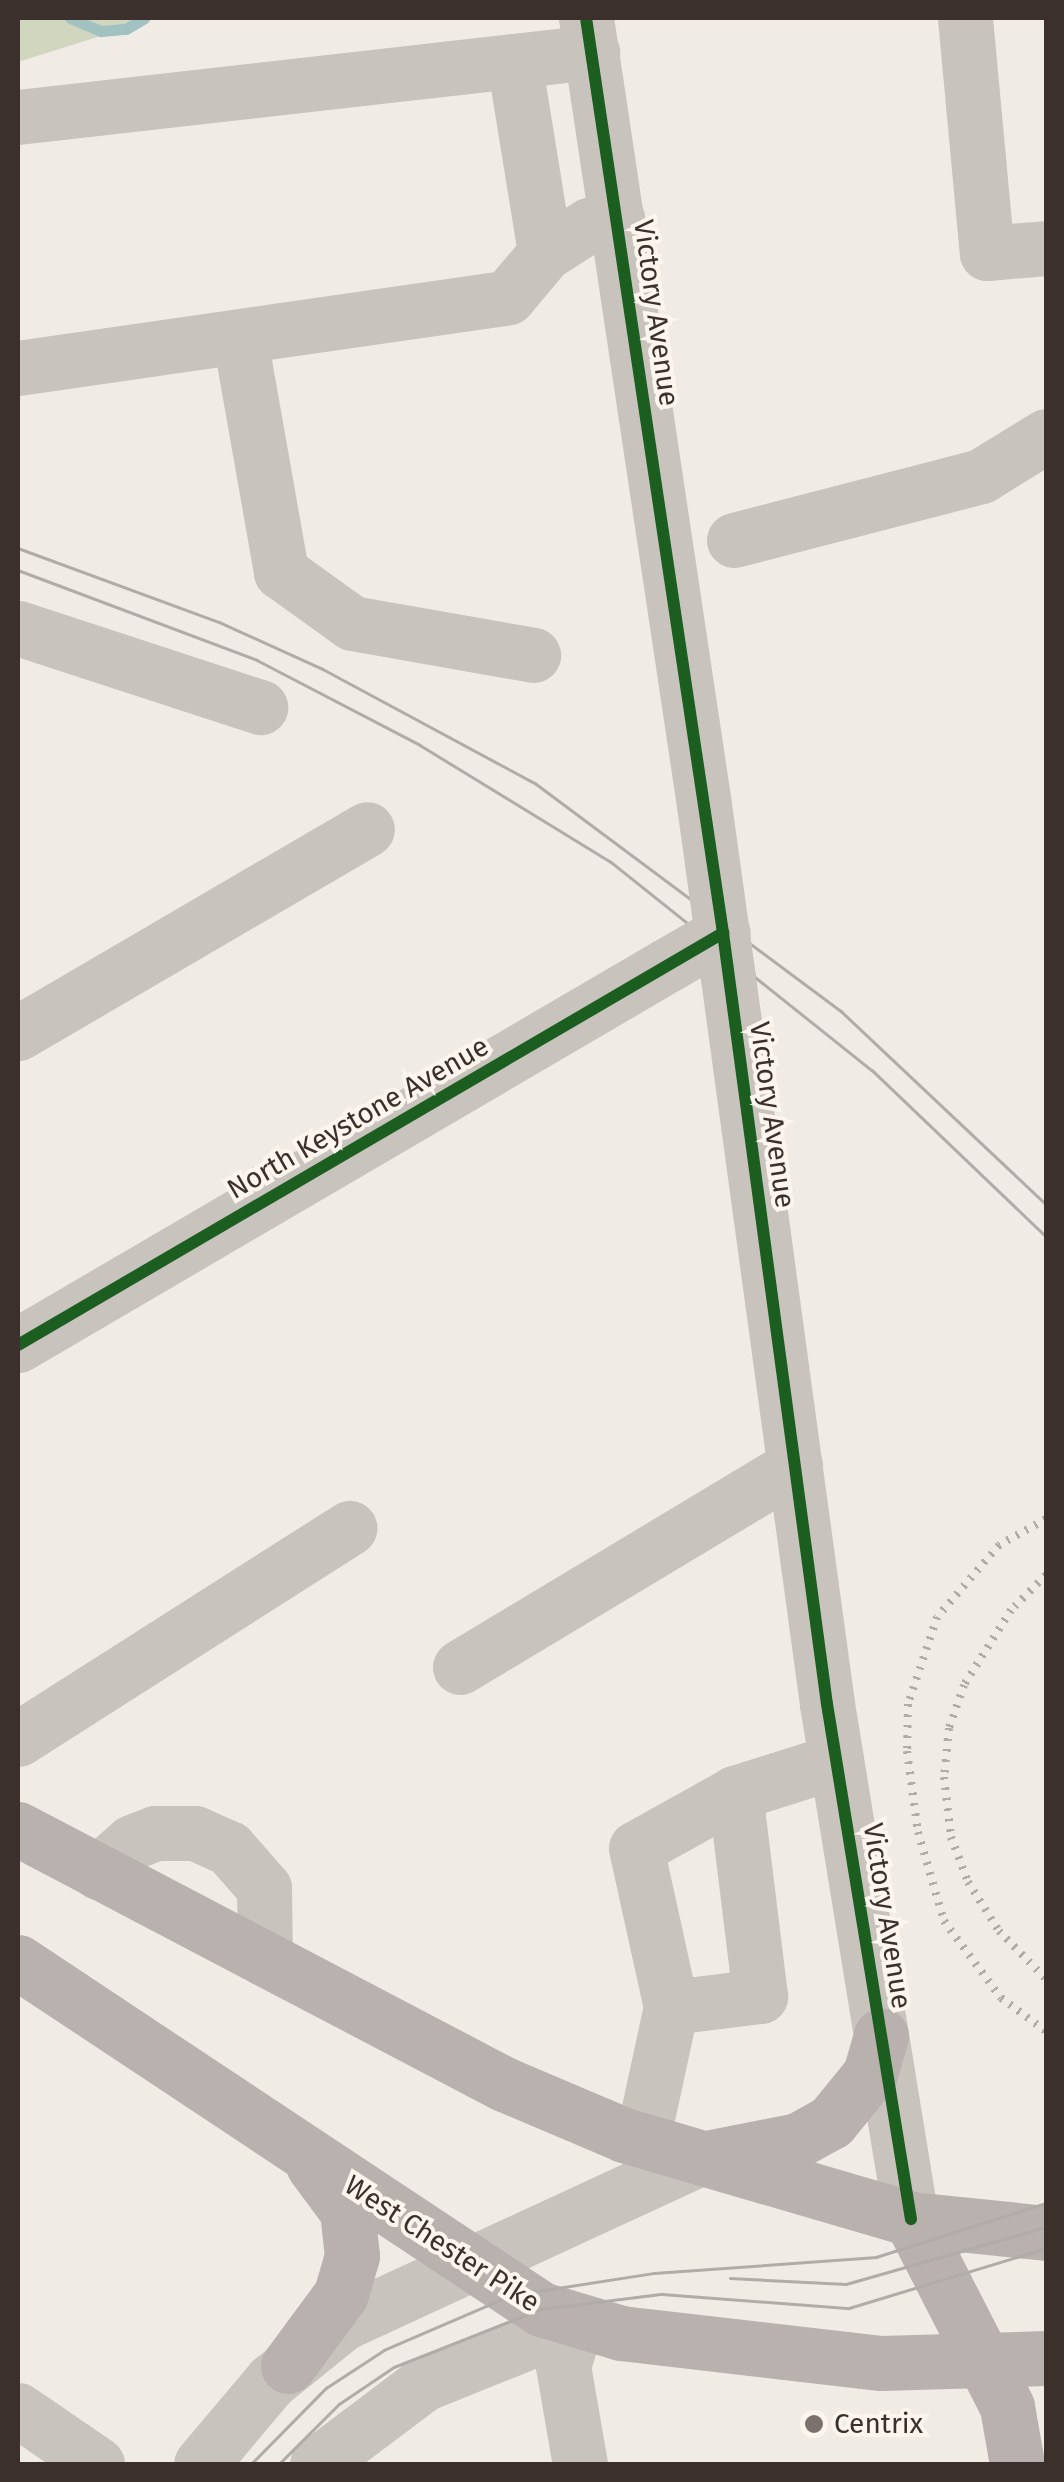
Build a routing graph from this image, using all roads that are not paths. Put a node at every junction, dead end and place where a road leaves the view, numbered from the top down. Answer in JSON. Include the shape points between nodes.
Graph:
{"nodes":[{"id":1,"x":965,"y":18,"type":"edge"},
{"id":2,"x":589,"y":35,"type":"edge"},
{"id":3,"x":514,"y":61,"type":"junction"},
{"id":4,"x":18,"y":116,"type":"edge"},
{"id":5,"x":616,"y":218,"type":"junction"},
{"id":6,"x":1046,"y":248,"type":"edge"},
{"id":7,"x":545,"y":254,"type":"junction"},
{"id":8,"x":240,"y":339,"type":"junction"},
{"id":9,"x":18,"y":368,"type":"edge"},
{"id":10,"x":1046,"y":436,"type":"edge"},
{"id":11,"x":734,"y":540,"type":"dead end"},
{"id":12,"x":18,"y":628,"type":"edge"},
{"id":13,"x":533,"y":655,"type":"dead end"},
{"id":14,"x":260,"y":707,"type":"dead end"},
{"id":15,"x":367,"y":829,"type":"dead end"},
{"id":16,"x":726,"y":956,"type":"junction"},
{"id":17,"x":18,"y":1031,"type":"edge"},
{"id":18,"x":18,"y":1346,"type":"edge"},
{"id":19,"x":795,"y":1466,"type":"junction"},
{"id":20,"x":349,"y":1528,"type":"dead end"},
{"id":21,"x":460,"y":1668,"type":"dead end"},
{"id":22,"x":18,"y":1739,"type":"edge"},
{"id":23,"x":836,"y":1761,"type":"junction"},
{"id":24,"x":735,"y":1793,"type":"junction"},
{"id":25,"x":18,"y":1829,"type":"edge"},
{"id":26,"x":98,"y":1872,"type":"junction"},
{"id":27,"x":265,"y":1959,"type":"junction"},
{"id":28,"x":18,"y":1962,"type":"edge"},
{"id":29,"x":672,"y":2006,"type":"junction"},
{"id":30,"x":881,"y":2036,"type":"junction"},
{"id":31,"x":642,"y":2141,"type":"junction"},
{"id":32,"x":308,"y":2159,"type":"junction"},
{"id":33,"x":698,"y":2159,"type":"junction"},
{"id":34,"x":912,"y":2219,"type":"junction"},
{"id":35,"x":1046,"y":2233,"type":"edge"},
{"id":36,"x":466,"y":2264,"type":"junction"},
{"id":37,"x":577,"y":2322,"type":"junction"},
{"id":38,"x":1046,"y":2358,"type":"edge"},
{"id":39,"x":984,"y":2363,"type":"junction"},
{"id":40,"x":288,"y":2366,"type":"junction"},
{"id":41,"x":18,"y":2410,"type":"edge"},
{"id":42,"x":98,"y":2464,"type":"edge"},
{"id":43,"x":201,"y":2464,"type":"edge"},
{"id":44,"x":317,"y":2464,"type":"edge"},
{"id":45,"x":580,"y":2464,"type":"edge"},
{"id":46,"x":1016,"y":2464,"type":"edge"}],
"edges":[{"from":1,"to":6,"type":"street","via":[[987,254]]},
{"from":2,"to":3,"type":"street"},
{"from":2,"to":5,"type":"street","name":"Victory Avenue"},
{"from":3,"to":4,"type":"street"},
{"from":3,"to":7,"type":"street"},
{"from":5,"to":7,"type":"street","via":[[589,225]]},
{"from":5,"to":16,"type":"street","name":"Victory Avenue","bridge":true},
{"from":7,"to":8,"type":"street","via":[[508,297]]},
{"from":8,"to":9,"type":"street"},
{"from":8,"to":13,"type":"street","via":[[281,572],[352,622]]},
{"from":10,"to":11,"type":"street","via":[[981,476]]},
{"from":12,"to":14,"type":"street"},
{"from":15,"to":17,"type":"street"},
{"from":16,"to":18,"type":"street","name":"North Keystone Avenue","bridge":true,"via":[[669,964]]},
{"from":16,"to":19,"type":"street","name":"Victory Avenue"},
{"from":19,"to":21,"type":"street"},
{"from":19,"to":23,"type":"street","name":"Victory Avenue"},
{"from":20,"to":22,"type":"street"},
{"from":23,"to":24,"type":"street"},
{"from":23,"to":30,"type":"street","name":"Victory Avenue"},
{"from":24,"to":29,"type":"street","via":[[636,1848]]},
{"from":24,"to":29,"type":"street","via":[[760,1996]]},
{"from":25,"to":26,"type":"main road"},
{"from":26,"to":27,"type":"main road"},
{"from":26,"to":27,"type":"street","via":[[155,1833],[195,1834],[229,1848],[264,1888]]},
{"from":27,"to":31,"type":"main road","via":[[504,2084]]},
{"from":28,"to":32,"type":"main road","name":"West Chester Pike"},
{"from":29,"to":31,"type":"street"},
{"from":30,"to":33,"type":"main road","via":[[870,2074],[831,2122],[759,2151]]},
{"from":30,"to":34,"type":"street","name":"Victory Avenue"},
{"from":31,"to":33,"type":"main road"},
{"from":32,"to":36,"type":"main road","name":"West Chester Pike"},
{"from":32,"to":40,"type":"main road","via":[[347,2212],[352,2256],[341,2294]]},
{"from":33,"to":34,"type":"main road"},
{"from":33,"to":36,"type":"street"},
{"from":34,"to":35,"type":"main road"},
{"from":34,"to":39,"type":"main road"},
{"from":36,"to":37,"type":"main road","name":"West Chester Pike","via":[[512,2296]]},
{"from":36,"to":40,"type":"street","via":[[344,2323]]},
{"from":37,"to":39,"type":"main road","name":"West Chester Pike","via":[[666,2340],[881,2363]]},
{"from":37,"to":44,"type":"street","via":[[423,2384]]},
{"from":37,"to":45,"type":"street","via":[[563,2366]]},
{"from":38,"to":39,"type":"main road","name":"West Chester Pike"},
{"from":39,"to":46,"type":"main road","via":[[1007,2408]]},
{"from":40,"to":43,"type":"street"},
{"from":41,"to":42,"type":"street"}]}
